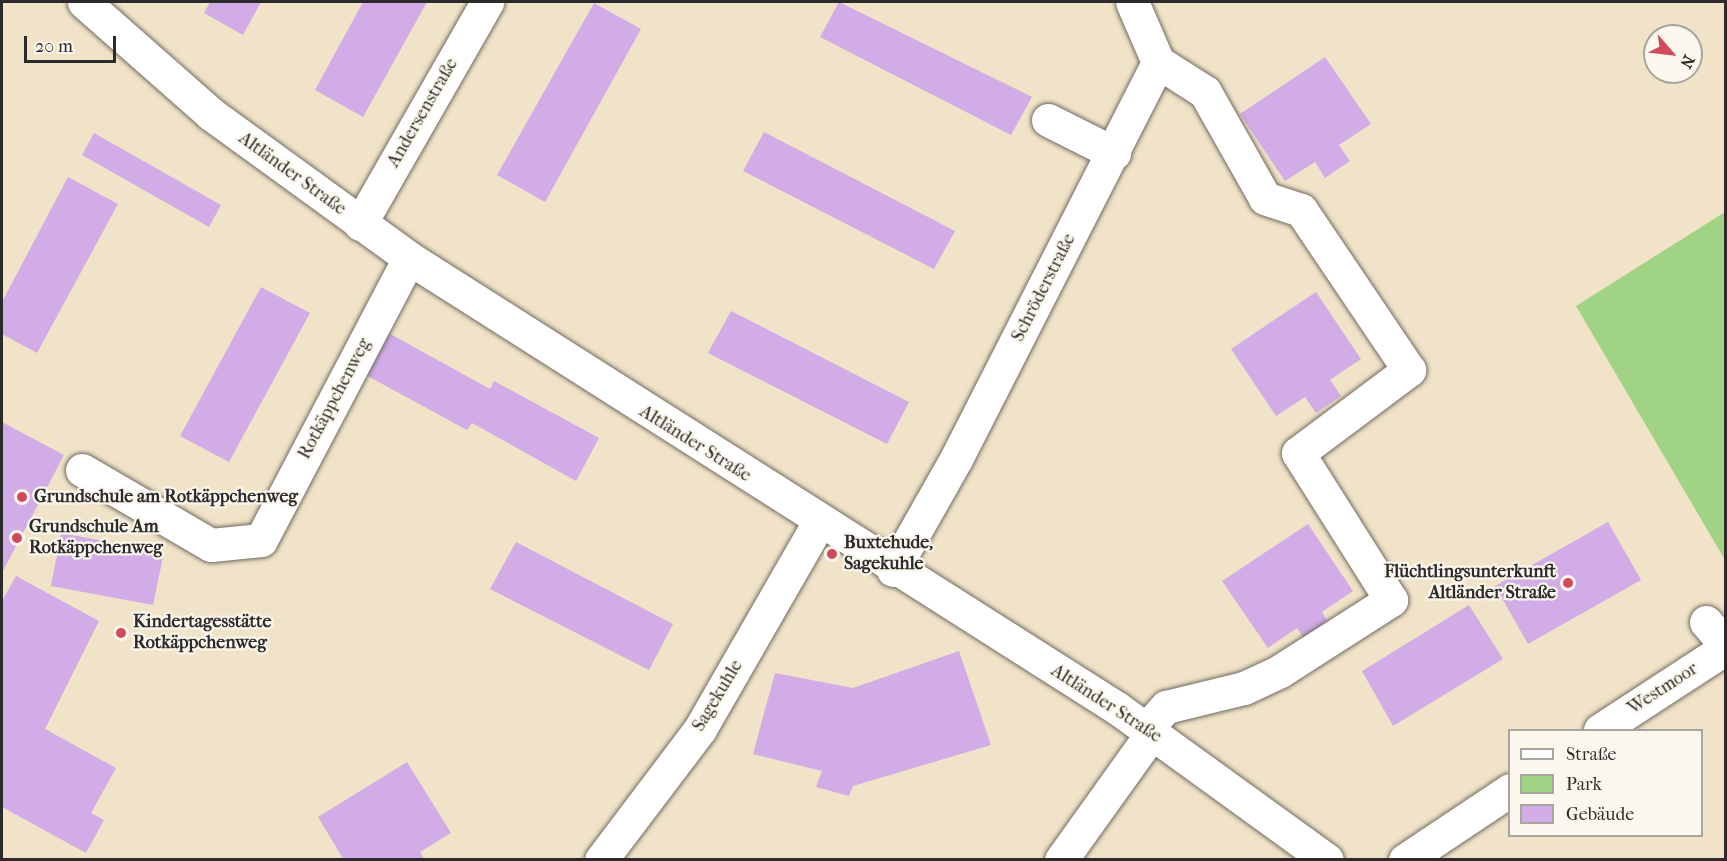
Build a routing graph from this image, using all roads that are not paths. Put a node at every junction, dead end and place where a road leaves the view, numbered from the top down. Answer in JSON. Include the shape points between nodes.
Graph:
{"nodes":[{"id":1,"x":84,"y":2,"type":"edge"},
{"id":2,"x":487,"y":2,"type":"edge"},
{"id":3,"x":1132,"y":2,"type":"edge"},
{"id":4,"x":1158,"y":62,"type":"junction"},
{"id":5,"x":1048,"y":120,"type":"dead end"},
{"id":6,"x":1114,"y":153,"type":"junction"},
{"id":7,"x":360,"y":224,"type":"junction"},
{"id":8,"x":409,"y":258,"type":"junction"},
{"id":9,"x":82,"y":470,"type":"dead end"},
{"id":10,"x":819,"y":522,"type":"junction"},
{"id":11,"x":893,"y":570,"type":"junction"},
{"id":12,"x":1719,"y":638,"type":"edge"},
{"id":13,"x":1601,"y":729,"type":"edge"},
{"id":14,"x":1149,"y":731,"type":"junction"},
{"id":15,"x":1508,"y":791,"type":"edge"},
{"id":16,"x":601,"y":860,"type":"edge"},
{"id":17,"x":1061,"y":860,"type":"edge"},
{"id":18,"x":1327,"y":860,"type":"edge"},
{"id":19,"x":1405,"y":860,"type":"edge"}],
"edges":[{"from":1,"to":7,"type":"street","name":"Altländer Straße","via":[[210,114]]},
{"from":2,"to":7,"type":"street","name":"Andersenstraße"},
{"from":3,"to":4,"type":"street"},
{"from":4,"to":6,"type":"street","name":"Schröderstraße"},
{"from":4,"to":14,"type":"street","via":[[1205,92],[1265,198],[1301,210],[1409,370],[1298,453],[1391,600],[1280,671],[1244,688],[1166,707]]},
{"from":5,"to":6,"type":"street"},
{"from":6,"to":11,"type":"street","name":"Schröderstraße"},
{"from":7,"to":8,"type":"street","name":"Altländer Straße"},
{"from":8,"to":9,"type":"street","name":"Rotkäppchenweg","via":[[261,540],[212,545]]},
{"from":8,"to":10,"type":"street","name":"Altländer Straße"},
{"from":10,"to":11,"type":"street","name":"Altländer Straße"},
{"from":10,"to":16,"type":"street","name":"Sagekuhle","via":[[700,729]]},
{"from":11,"to":14,"type":"street","name":"Altländer Straße"},
{"from":12,"to":13,"type":"street","name":"Westmoor"},
{"from":14,"to":17,"type":"street"},
{"from":14,"to":18,"type":"street","name":"Altländer Straße"},
{"from":15,"to":19,"type":"street"}]}
